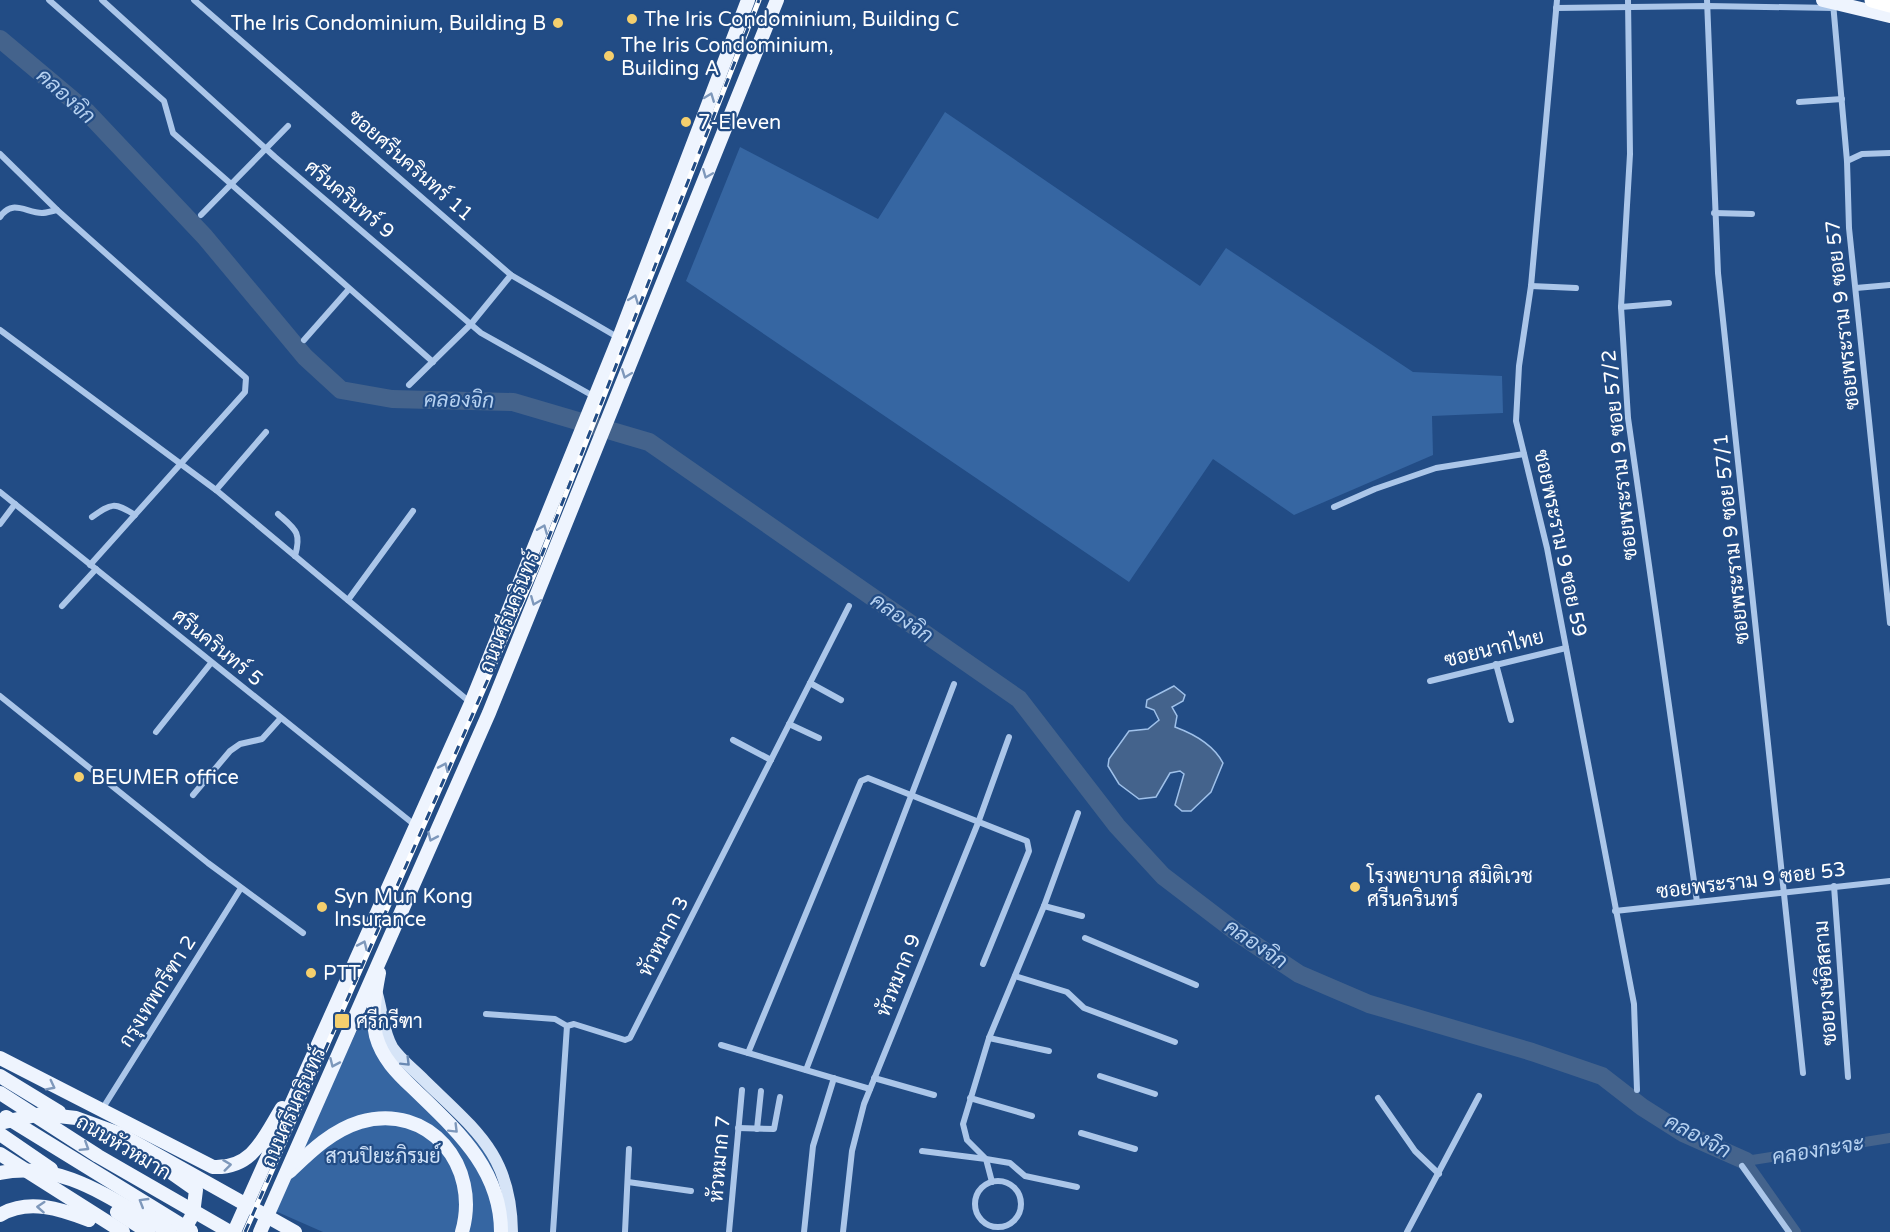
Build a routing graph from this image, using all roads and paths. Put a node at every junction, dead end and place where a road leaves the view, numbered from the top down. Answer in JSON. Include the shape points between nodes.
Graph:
{"nodes":[{"id":1,"x":50,"y":0,"type":"edge"},
{"id":2,"x":102,"y":0,"type":"edge"},
{"id":3,"x":194,"y":0,"type":"edge"},
{"id":4,"x":748,"y":0,"type":"edge"},
{"id":5,"x":777,"y":0,"type":"edge"},
{"id":6,"x":782,"y":0,"type":"edge"},
{"id":7,"x":1557,"y":0,"type":"edge"},
{"id":8,"x":1872,"y":0,"type":"edge"},
{"id":9,"x":1707,"y":3,"type":"edge"},
{"id":10,"x":1627,"y":4,"type":"edge"},
{"id":11,"x":1830,"y":4,"type":"edge"},
{"id":12,"x":1890,"y":5,"type":"edge"},
{"id":13,"x":1556,"y":8,"type":"junction"},
{"id":14,"x":1890,"y":16,"type":"edge"},
{"id":15,"x":760,"y":42,"type":"junction"},
{"id":16,"x":1842,"y":99,"type":"junction"},
{"id":17,"x":1799,"y":102,"type":"dead end"},
{"id":18,"x":288,"y":126,"type":"dead end"},
{"id":19,"x":266,"y":148,"type":"junction"},
{"id":20,"x":1890,"y":153,"type":"edge"},
{"id":21,"x":0,"y":154,"type":"edge"},
{"id":22,"x":1847,"y":161,"type":"junction"},
{"id":23,"x":231,"y":184,"type":"junction"},
{"id":24,"x":57,"y":210,"type":"junction"},
{"id":25,"x":1714,"y":213,"type":"junction"},
{"id":26,"x":1752,"y":214,"type":"dead end"},
{"id":27,"x":201,"y":215,"type":"dead end"},
{"id":28,"x":0,"y":217,"type":"edge"},
{"id":29,"x":511,"y":275,"type":"junction"},
{"id":30,"x":1890,"y":285,"type":"edge"},
{"id":31,"x":1531,"y":286,"type":"junction"},
{"id":32,"x":1576,"y":288,"type":"dead end"},
{"id":33,"x":1856,"y":288,"type":"junction"},
{"id":34,"x":349,"y":289,"type":"junction"},
{"id":35,"x":1669,"y":303,"type":"dead end"},
{"id":36,"x":1622,"y":307,"type":"junction"},
{"id":37,"x":471,"y":324,"type":"junction"},
{"id":38,"x":0,"y":330,"type":"edge"},
{"id":39,"x":619,"y":338,"type":"junction"},
{"id":40,"x":304,"y":340,"type":"dead end"},
{"id":41,"x":433,"y":362,"type":"junction"},
{"id":42,"x":409,"y":385,"type":"dead end"},
{"id":43,"x":596,"y":396,"type":"junction"},
{"id":44,"x":266,"y":432,"type":"dead end"},
{"id":45,"x":1524,"y":454,"type":"junction"},
{"id":46,"x":180,"y":464,"type":"junction"},
{"id":47,"x":216,"y":490,"type":"junction"},
{"id":48,"x":0,"y":492,"type":"edge"},
{"id":49,"x":15,"y":504,"type":"junction"},
{"id":50,"x":1334,"y":507,"type":"dead end"},
{"id":51,"x":413,"y":511,"type":"dead end"},
{"id":52,"x":278,"y":514,"type":"dead end"},
{"id":53,"x":135,"y":515,"type":"junction"},
{"id":54,"x":92,"y":517,"type":"dead end"},
{"id":55,"x":0,"y":524,"type":"edge"},
{"id":56,"x":295,"y":556,"type":"junction"},
{"id":57,"x":93,"y":567,"type":"junction"},
{"id":58,"x":348,"y":600,"type":"junction"},
{"id":59,"x":62,"y":606,"type":"dead end"},
{"id":60,"x":849,"y":606,"type":"dead end"},
{"id":61,"x":1890,"y":623,"type":"edge"},
{"id":62,"x":1566,"y":648,"type":"junction"},
{"id":63,"x":212,"y":663,"type":"junction"},
{"id":64,"x":1496,"y":664,"type":"junction"},
{"id":65,"x":1430,"y":681,"type":"dead end"},
{"id":66,"x":810,"y":682,"type":"junction"},
{"id":67,"x":954,"y":684,"type":"dead end"},
{"id":68,"x":0,"y":696,"type":"edge"},
{"id":69,"x":841,"y":700,"type":"dead end"},
{"id":70,"x":471,"y":703,"type":"junction"},
{"id":71,"x":280,"y":719,"type":"junction"},
{"id":72,"x":1511,"y":720,"type":"dead end"},
{"id":73,"x":789,"y":724,"type":"junction"},
{"id":74,"x":156,"y":732,"type":"dead end"},
{"id":75,"x":1010,"y":737,"type":"dead end"},
{"id":76,"x":819,"y":738,"type":"dead end"},
{"id":77,"x":733,"y":740,"type":"dead end"},
{"id":78,"x":771,"y":760,"type":"junction"},
{"id":79,"x":910,"y":794,"type":"junction"},
{"id":80,"x":193,"y":795,"type":"dead end"},
{"id":81,"x":1078,"y":813,"type":"dead end"},
{"id":82,"x":978,"y":823,"type":"junction"},
{"id":83,"x":416,"y":826,"type":"junction"},
{"id":84,"x":1890,"y":881,"type":"edge"},
{"id":85,"x":1834,"y":885,"type":"junction"},
{"id":86,"x":241,"y":888,"type":"junction"},
{"id":87,"x":1786,"y":891,"type":"junction"},
{"id":88,"x":1697,"y":902,"type":"junction"},
{"id":89,"x":1044,"y":906,"type":"junction"},
{"id":90,"x":1615,"y":912,"type":"junction"},
{"id":91,"x":1082,"y":916,"type":"dead end"},
{"id":92,"x":303,"y":933,"type":"dead end"},
{"id":93,"x":1085,"y":938,"type":"dead end"},
{"id":94,"x":382,"y":951,"type":"junction"},
{"id":95,"x":983,"y":964,"type":"dead end"},
{"id":96,"x":1015,"y":976,"type":"junction"},
{"id":97,"x":1196,"y":985,"type":"dead end"},
{"id":98,"x":376,"y":990,"type":"junction"},
{"id":99,"x":486,"y":1014,"type":"dead end"},
{"id":100,"x":567,"y":1026,"type":"junction"},
{"id":101,"x":990,"y":1038,"type":"junction"},
{"id":102,"x":1175,"y":1042,"type":"dead end"},
{"id":103,"x":721,"y":1045,"type":"dead end"},
{"id":104,"x":1049,"y":1051,"type":"dead end"},
{"id":105,"x":748,"y":1053,"type":"junction"},
{"id":106,"x":0,"y":1058,"type":"edge"},
{"id":107,"x":806,"y":1070,"type":"junction"},
{"id":108,"x":1803,"y":1073,"type":"dead end"},
{"id":109,"x":305,"y":1075,"type":"junction"},
{"id":110,"x":0,"y":1076,"type":"edge"},
{"id":111,"x":1100,"y":1076,"type":"dead end"},
{"id":112,"x":1848,"y":1077,"type":"dead end"},
{"id":113,"x":834,"y":1078,"type":"junction"},
{"id":114,"x":874,"y":1078,"type":"junction"},
{"id":115,"x":870,"y":1089,"type":"junction"},
{"id":116,"x":742,"y":1090,"type":"dead end"},
{"id":117,"x":1637,"y":1090,"type":"dead end"},
{"id":118,"x":761,"y":1091,"type":"dead end"},
{"id":119,"x":0,"y":1093,"type":"edge"},
{"id":120,"x":1155,"y":1094,"type":"dead end"},
{"id":121,"x":934,"y":1095,"type":"dead end"},
{"id":122,"x":1479,"y":1096,"type":"dead end"},
{"id":123,"x":780,"y":1097,"type":"dead end"},
{"id":124,"x":970,"y":1098,"type":"junction"},
{"id":125,"x":1378,"y":1098,"type":"dead end"},
{"id":126,"x":100,"y":1111,"type":"junction"},
{"id":127,"x":0,"y":1113,"type":"edge"},
{"id":128,"x":1032,"y":1116,"type":"dead end"},
{"id":129,"x":0,"y":1123,"type":"edge"},
{"id":130,"x":738,"y":1128,"type":"junction"},
{"id":131,"x":758,"y":1129,"type":"junction"},
{"id":132,"x":1081,"y":1132,"type":"dead end"},
{"id":133,"x":0,"y":1134,"type":"edge"},
{"id":134,"x":629,"y":1149,"type":"dead end"},
{"id":135,"x":1135,"y":1149,"type":"dead end"},
{"id":136,"x":922,"y":1151,"type":"dead end"},
{"id":137,"x":0,"y":1154,"type":"edge"},
{"id":138,"x":986,"y":1159,"type":"junction"},
{"id":139,"x":1742,"y":1166,"type":"dead end"},
{"id":140,"x":0,"y":1173,"type":"edge"},
{"id":141,"x":1439,"y":1174,"type":"junction"},
{"id":142,"x":284,"y":1176,"type":"junction"},
{"id":143,"x":628,"y":1182,"type":"junction"},
{"id":144,"x":992,"y":1182,"type":"junction"},
{"id":145,"x":1077,"y":1187,"type":"dead end"},
{"id":146,"x":691,"y":1191,"type":"dead end"},
{"id":147,"x":0,"y":1215,"type":"edge"},
{"id":148,"x":996,"y":1229,"type":"edge"},
{"id":149,"x":116,"y":1232,"type":"edge"},
{"id":150,"x":123,"y":1232,"type":"edge"},
{"id":151,"x":148,"y":1232,"type":"edge"},
{"id":152,"x":171,"y":1232,"type":"edge"},
{"id":153,"x":183,"y":1232,"type":"edge"},
{"id":154,"x":193,"y":1232,"type":"edge"},
{"id":155,"x":230,"y":1232,"type":"edge"},
{"id":156,"x":234,"y":1232,"type":"edge"},
{"id":157,"x":260,"y":1232,"type":"edge"},
{"id":158,"x":296,"y":1232,"type":"edge"},
{"id":159,"x":462,"y":1232,"type":"edge"},
{"id":160,"x":501,"y":1232,"type":"edge"},
{"id":161,"x":512,"y":1232,"type":"edge"},
{"id":162,"x":553,"y":1232,"type":"edge"},
{"id":163,"x":625,"y":1232,"type":"edge"},
{"id":164,"x":729,"y":1232,"type":"edge"},
{"id":165,"x":804,"y":1232,"type":"edge"},
{"id":166,"x":843,"y":1232,"type":"edge"},
{"id":167,"x":1407,"y":1232,"type":"edge"},
{"id":168,"x":1789,"y":1232,"type":"edge"}],
"edges":[{"from":1,"to":23,"type":"street","via":[[164,101],[173,133]]},
{"from":2,"to":19,"type":"street","name":"ศรีนครินทร์ 9"},
{"from":3,"to":29,"type":"street","name":"ซอยศรีนครินทร์ 11"},
{"from":39,"to":4,"type":"main road","name":"ถนนศรีนครินทร์","one_way":true},
{"from":5,"to":15,"type":"main road","name":"ถนนศรีนครินทร์"},
{"from":6,"to":15,"type":"main road"},
{"from":7,"to":13,"type":"street","name":"ซอยพระราม 9 ซอย 59"},
{"from":8,"to":12,"type":"highway"},
{"from":9,"to":10,"type":"street"},
{"from":9,"to":11,"type":"street"},
{"from":9,"to":25,"type":"street","name":"ซอยพระราม 9 ซอย 57/1"},
{"from":10,"to":13,"type":"street"},
{"from":10,"to":36,"type":"street","name":"ซอยพระราม 9 ซอย 57/2","via":[[1630,154]]},
{"from":11,"to":14,"type":"main road"},
{"from":11,"to":16,"type":"street","name":"ซอยพระราม 9 ซอย 57"},
{"from":13,"to":31,"type":"street","name":"ซอยพระราม 9 ซอย 59"},
{"from":15,"to":94,"type":"main road","name":"ถนนศรีนครินทร์","one_way":true,"via":[[489,713]]},
{"from":16,"to":17,"type":"street"},
{"from":16,"to":22,"type":"street","name":"ซอยพระราม 9 ซอย 57"},
{"from":18,"to":19,"type":"street"},
{"from":19,"to":23,"type":"street"},
{"from":19,"to":37,"type":"street","name":"ศรีนครินทร์ 9"},
{"from":20,"to":22,"type":"street","via":[[1862,154]]},
{"from":21,"to":24,"type":"street"},
{"from":22,"to":33,"type":"street","name":"ซอยพระราม 9 ซอย 57"},
{"from":23,"to":27,"type":"street"},
{"from":23,"to":34,"type":"street"},
{"from":24,"to":28,"type":"street","via":[[43,213],[17,207]]},
{"from":24,"to":46,"type":"street","via":[[246,378],[246,392]]},
{"from":25,"to":26,"type":"street"},
{"from":25,"to":87,"type":"street","name":"ซอยพระราม 9 ซอย 57/1"},
{"from":29,"to":37,"type":"street"},
{"from":29,"to":39,"type":"street","name":"ซอยศรีนครินทร์ 11"},
{"from":30,"to":33,"type":"street"},
{"from":31,"to":32,"type":"street"},
{"from":31,"to":45,"type":"street","name":"ซอยพระราม 9 ซอย 59","via":[[1519,366],[1517,412]]},
{"from":33,"to":61,"type":"street","name":"ซอยพระราม 9 ซอย 57"},
{"from":34,"to":40,"type":"street"},
{"from":34,"to":41,"type":"street"},
{"from":35,"to":36,"type":"street"},
{"from":36,"to":88,"type":"street","name":"ซอยพระราม 9 ซอย 57/2","via":[[1631,447]]},
{"from":37,"to":41,"type":"street"},
{"from":37,"to":43,"type":"street","name":"ศรีนครินทร์ 9"},
{"from":38,"to":46,"type":"street"},
{"from":39,"to":43,"type":"main road","name":"ถนนศรีนครินทร์"},
{"from":41,"to":42,"type":"street"},
{"from":70,"to":43,"type":"main road","name":"ถนนศรีนครินทร์","one_way":true},
{"from":44,"to":47,"type":"street"},
{"from":45,"to":50,"type":"street","via":[[1436,468]]},
{"from":45,"to":62,"type":"street","name":"ซอยพระราม 9 ซอย 59"},
{"from":46,"to":47,"type":"street"},
{"from":46,"to":53,"type":"street"},
{"from":47,"to":56,"type":"street"},
{"from":48,"to":49,"type":"street","name":"ศรีนครินทร์ 5"},
{"from":49,"to":55,"type":"street"},
{"from":49,"to":57,"type":"street","name":"ศรีนครินทร์ 5"},
{"from":51,"to":58,"type":"street"},
{"from":52,"to":56,"type":"street","via":[[297,533]]},
{"from":53,"to":54,"type":"street","via":[[112,504]]},
{"from":53,"to":57,"type":"street"},
{"from":56,"to":58,"type":"street"},
{"from":57,"to":59,"type":"street"},
{"from":57,"to":63,"type":"street","name":"ศรีนครินทร์ 5"},
{"from":58,"to":70,"type":"street"},
{"from":60,"to":66,"type":"street","name":"หัวหมาก 3"},
{"from":62,"to":64,"type":"street","name":"ซอยนากไทย"},
{"from":62,"to":90,"type":"street","name":"ซอยพระราม 9 ซอย 59"},
{"from":63,"to":71,"type":"street","name":"ศรีนครินทร์ 5"},
{"from":63,"to":74,"type":"street"},
{"from":64,"to":65,"type":"street","name":"ซอยนากไทย"},
{"from":64,"to":72,"type":"street"},
{"from":66,"to":69,"type":"street"},
{"from":66,"to":73,"type":"street","name":"หัวหมาก 3"},
{"from":67,"to":79,"type":"street"},
{"from":68,"to":86,"type":"street"},
{"from":83,"to":70,"type":"main road","name":"ถนนศรีนครินทร์","one_way":true},
{"from":71,"to":80,"type":"street","via":[[262,739],[240,744],[230,751]]},
{"from":71,"to":83,"type":"street","name":"ศรีนครินทร์ 5"},
{"from":73,"to":76,"type":"street"},
{"from":73,"to":78,"type":"street","name":"หัวหมาก 3"},
{"from":75,"to":82,"type":"street","name":"หัวหมาก 9"},
{"from":77,"to":78,"type":"street"},
{"from":78,"to":100,"type":"street","name":"หัวหมาก 3","via":[[630,1038],[625,1040],[574,1024]]},
{"from":79,"to":82,"type":"street"},
{"from":79,"to":105,"type":"street","via":[[868,778],[861,781]]},
{"from":79,"to":107,"type":"street"},
{"from":81,"to":89,"type":"street"},
{"from":82,"to":95,"type":"street","via":[[1019,836],[1029,845]]},
{"from":82,"to":114,"type":"street","name":"หัวหมาก 9"},
{"from":109,"to":83,"type":"main road","name":"ถนนศรีนครินทร์","one_way":true},
{"from":84,"to":85,"type":"street","name":"ซอยพระราม 9 ซอย 53"},
{"from":85,"to":87,"type":"street","name":"ซอยพระราม 9 ซอย 53"},
{"from":85,"to":112,"type":"street","name":"ซอยวงษ์อิสลาม"},
{"from":86,"to":92,"type":"street"},
{"from":86,"to":126,"type":"street","name":"กรุงเทพกรีฑา 2"},
{"from":87,"to":88,"type":"street","name":"ซอยพระราม 9 ซอย 53"},
{"from":87,"to":108,"type":"street","name":"ซอยพระราม 9 ซอย 57/1"},
{"from":88,"to":90,"type":"street","name":"ซอยพระราม 9 ซอย 53"},
{"from":89,"to":91,"type":"street"},
{"from":89,"to":96,"type":"street"},
{"from":90,"to":117,"type":"street","name":"ซอยพระราม 9 ซอย 59","via":[[1634,1004]]},
{"from":93,"to":97,"type":"street"},
{"from":94,"to":98,"type":"main road"},
{"from":94,"to":142,"type":"main road","name":"ถนนศรีนครินทร์","one_way":true},
{"from":96,"to":101,"type":"street"},
{"from":96,"to":102,"type":"street","via":[[1066,992],[1084,1008]]},
{"from":98,"to":160,"type":"main road","one_way":true,"via":[[376,1037],[385,1057],[474,1150],[492,1182]]},
{"from":98,"to":161,"type":"main road","one_way":true,"via":[[393,1047],[474,1127],[496,1159],[512,1203]]},
{"from":99,"to":100,"type":"street","via":[[555,1019]]},
{"from":100,"to":162,"type":"street"},
{"from":101,"to":104,"type":"street"},
{"from":101,"to":124,"type":"street"},
{"from":103,"to":105,"type":"street"},
{"from":105,"to":107,"type":"street"},
{"from":106,"to":126,"type":"main road","one_way":true},
{"from":107,"to":113,"type":"street"},
{"from":126,"to":109,"type":"main road","one_way":true,"via":[[213,1167],[228,1168],[252,1154]]},
{"from":109,"to":156,"type":"main road","name":"ถนนศรีนครินทร์"},
{"from":110,"to":153,"type":"main road","via":[[196,1190],[193,1214]]},
{"from":111,"to":120,"type":"street"},
{"from":113,"to":115,"type":"street"},
{"from":113,"to":165,"type":"street","via":[[813,1146]]},
{"from":114,"to":115,"type":"street","name":"หัวหมาก 9"},
{"from":114,"to":121,"type":"street"},
{"from":115,"to":166,"type":"street","name":"หัวหมาก 9","via":[[852,1151]]},
{"from":116,"to":130,"type":"street","name":"หัวหมาก 7"},
{"from":118,"to":131,"type":"street"},
{"from":119,"to":155,"type":"main road","name":"ถนนหัวหมาก","one_way":true,"via":[[98,1156]]},
{"from":122,"to":141,"type":"street"},
{"from":123,"to":131,"type":"street","via":[[774,1129]]},
{"from":124,"to":128,"type":"street"},
{"from":124,"to":138,"type":"street","via":[[963,1124],[967,1140]]},
{"from":125,"to":141,"type":"street","via":[[1411,1146]]},
{"from":154,"to":127,"type":"main road","name":"ถนนหัวหมาก","one_way":true},
{"from":129,"to":158,"type":"main road","via":[[41,1114],[76,1118],[120,1134]]},
{"from":130,"to":131,"type":"street"},
{"from":130,"to":164,"type":"street","name":"หัวหมาก 7"},
{"from":132,"to":135,"type":"street"},
{"from":133,"to":151,"type":"main road"},
{"from":134,"to":143,"type":"street"},
{"from":136,"to":138,"type":"street"},
{"from":137,"to":150,"type":"main road"},
{"from":138,"to":144,"type":"street"},
{"from":138,"to":145,"type":"street","via":[[1010,1163],[1026,1176]]},
{"from":139,"to":168,"type":"street"},
{"from":140,"to":152,"type":"main road","via":[[32,1169],[68,1177]]},
{"from":141,"to":167,"type":"street"},
{"from":142,"to":157,"type":"main road","name":"ถนนศรีนครินทร์"},
{"from":142,"to":159,"type":"main road","via":[[328,1137],[362,1122],[407,1122],[428,1132],[453,1154],[466,1183]]},
{"from":143,"to":146,"type":"street"},
{"from":143,"to":163,"type":"street"},
{"from":144,"to":148,"type":"street","via":[[979,1191],[975,1206],[982,1220]]},
{"from":144,"to":148,"type":"street","via":[[1013,1186],[1022,1205],[1016,1219]]},
{"from":149,"to":147,"type":"main road","one_way":true,"via":[[53,1208],[34,1206]]}]}
